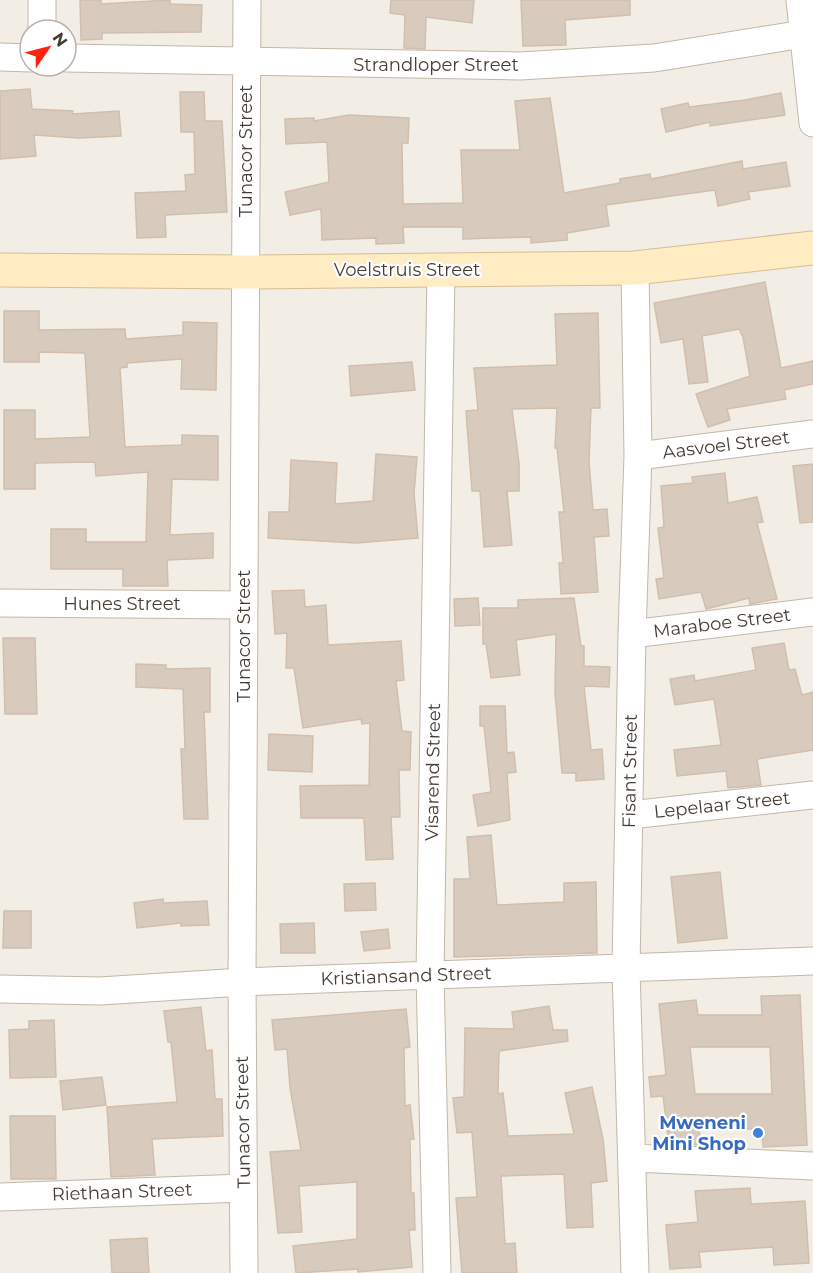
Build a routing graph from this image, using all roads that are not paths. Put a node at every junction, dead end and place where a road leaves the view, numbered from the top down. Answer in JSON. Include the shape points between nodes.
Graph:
{"nodes":[{"id":1,"x":42,"y":0,"type":"edge"},
{"id":2,"x":248,"y":0,"type":"edge"},
{"id":3,"x":800,"y":0,"type":"edge"},
{"id":4,"x":42,"y":18,"type":"edge"},
{"id":5,"x":803,"y":34,"type":"junction"},
{"id":6,"x":0,"y":57,"type":"edge"},
{"id":7,"x":18,"y":57,"type":"edge"},
{"id":8,"x":78,"y":58,"type":"edge"},
{"id":9,"x":246,"y":63,"type":"junction"},
{"id":10,"x":813,"y":123,"type":"edge"},
{"id":11,"x":813,"y":248,"type":"edge"},
{"id":12,"x":635,"y":268,"type":"junction"},
{"id":13,"x":0,"y":270,"type":"edge"},
{"id":14,"x":441,"y":270,"type":"junction"},
{"id":15,"x":247,"y":272,"type":"junction"},
{"id":16,"x":813,"y":434,"type":"edge"},
{"id":17,"x":638,"y":456,"type":"junction"},
{"id":18,"x":0,"y":603,"type":"edge"},
{"id":19,"x":244,"y":605,"type":"junction"},
{"id":20,"x":813,"y":612,"type":"edge"},
{"id":21,"x":632,"y":634,"type":"junction"},
{"id":22,"x":813,"y":795,"type":"edge"},
{"id":23,"x":630,"y":815,"type":"junction"},
{"id":24,"x":813,"y":961,"type":"edge"},
{"id":25,"x":626,"y":968,"type":"junction"},
{"id":26,"x":430,"y":975,"type":"junction"},
{"id":27,"x":242,"y":982,"type":"junction"},
{"id":28,"x":0,"y":989,"type":"edge"},
{"id":29,"x":633,"y":1158,"type":"junction"},
{"id":30,"x":813,"y":1166,"type":"edge"},
{"id":31,"x":243,"y":1188,"type":"junction"},
{"id":32,"x":0,"y":1197,"type":"edge"},
{"id":33,"x":244,"y":1273,"type":"edge"},
{"id":34,"x":437,"y":1273,"type":"edge"},
{"id":35,"x":635,"y":1273,"type":"edge"}],
"edges":[{"from":1,"to":4,"type":"street"},
{"from":2,"to":9,"type":"street","name":"Tunacor Street"},
{"from":3,"to":5,"type":"street"},
{"from":5,"to":9,"type":"street","name":"Strandloper Street","via":[[654,58],[531,65]]},
{"from":5,"to":10,"type":"street"},
{"from":6,"to":7,"type":"street"},
{"from":8,"to":9,"type":"street","name":"Strandloper Street"},
{"from":9,"to":15,"type":"street","name":"Tunacor Street"},
{"from":11,"to":12,"type":"street","name":"Voelstruis Street"},
{"from":12,"to":14,"type":"street","name":"Voelstruis Street"},
{"from":12,"to":17,"type":"street","name":"Fisant Street"},
{"from":13,"to":15,"type":"street","name":"Voelstruis Street"},
{"from":14,"to":15,"type":"street","name":"Voelstruis Street"},
{"from":14,"to":26,"type":"street","name":"Visarend Street"},
{"from":15,"to":19,"type":"street","name":"Tunacor Street"},
{"from":16,"to":17,"type":"street","name":"Aasvoel Street"},
{"from":17,"to":21,"type":"street","name":"Fisant Street"},
{"from":18,"to":19,"type":"street","name":"Hunes Street"},
{"from":19,"to":27,"type":"street","name":"Tunacor Street"},
{"from":20,"to":21,"type":"street","name":"Maraboe Street"},
{"from":21,"to":23,"type":"street","name":"Fisant Street"},
{"from":22,"to":23,"type":"street","name":"Lepelaar Street"},
{"from":23,"to":25,"type":"street","name":"Fisant Street"},
{"from":24,"to":25,"type":"street","name":"Kristiansand Street"},
{"from":25,"to":26,"type":"street","name":"Kristiansand Street"},
{"from":25,"to":29,"type":"street","name":"Fisant Street"},
{"from":26,"to":27,"type":"street","name":"Kristiansand Street"},
{"from":26,"to":34,"type":"street","name":"Visarend Street"},
{"from":27,"to":28,"type":"street","name":"Kristiansand Street","via":[[100,991]]},
{"from":27,"to":31,"type":"street","name":"Tunacor Street"},
{"from":29,"to":30,"type":"street"},
{"from":29,"to":35,"type":"street","name":"Fisant Street"},
{"from":31,"to":32,"type":"street","name":"Riethaan Street"},
{"from":31,"to":33,"type":"street","name":"Tunacor Street"}]}
